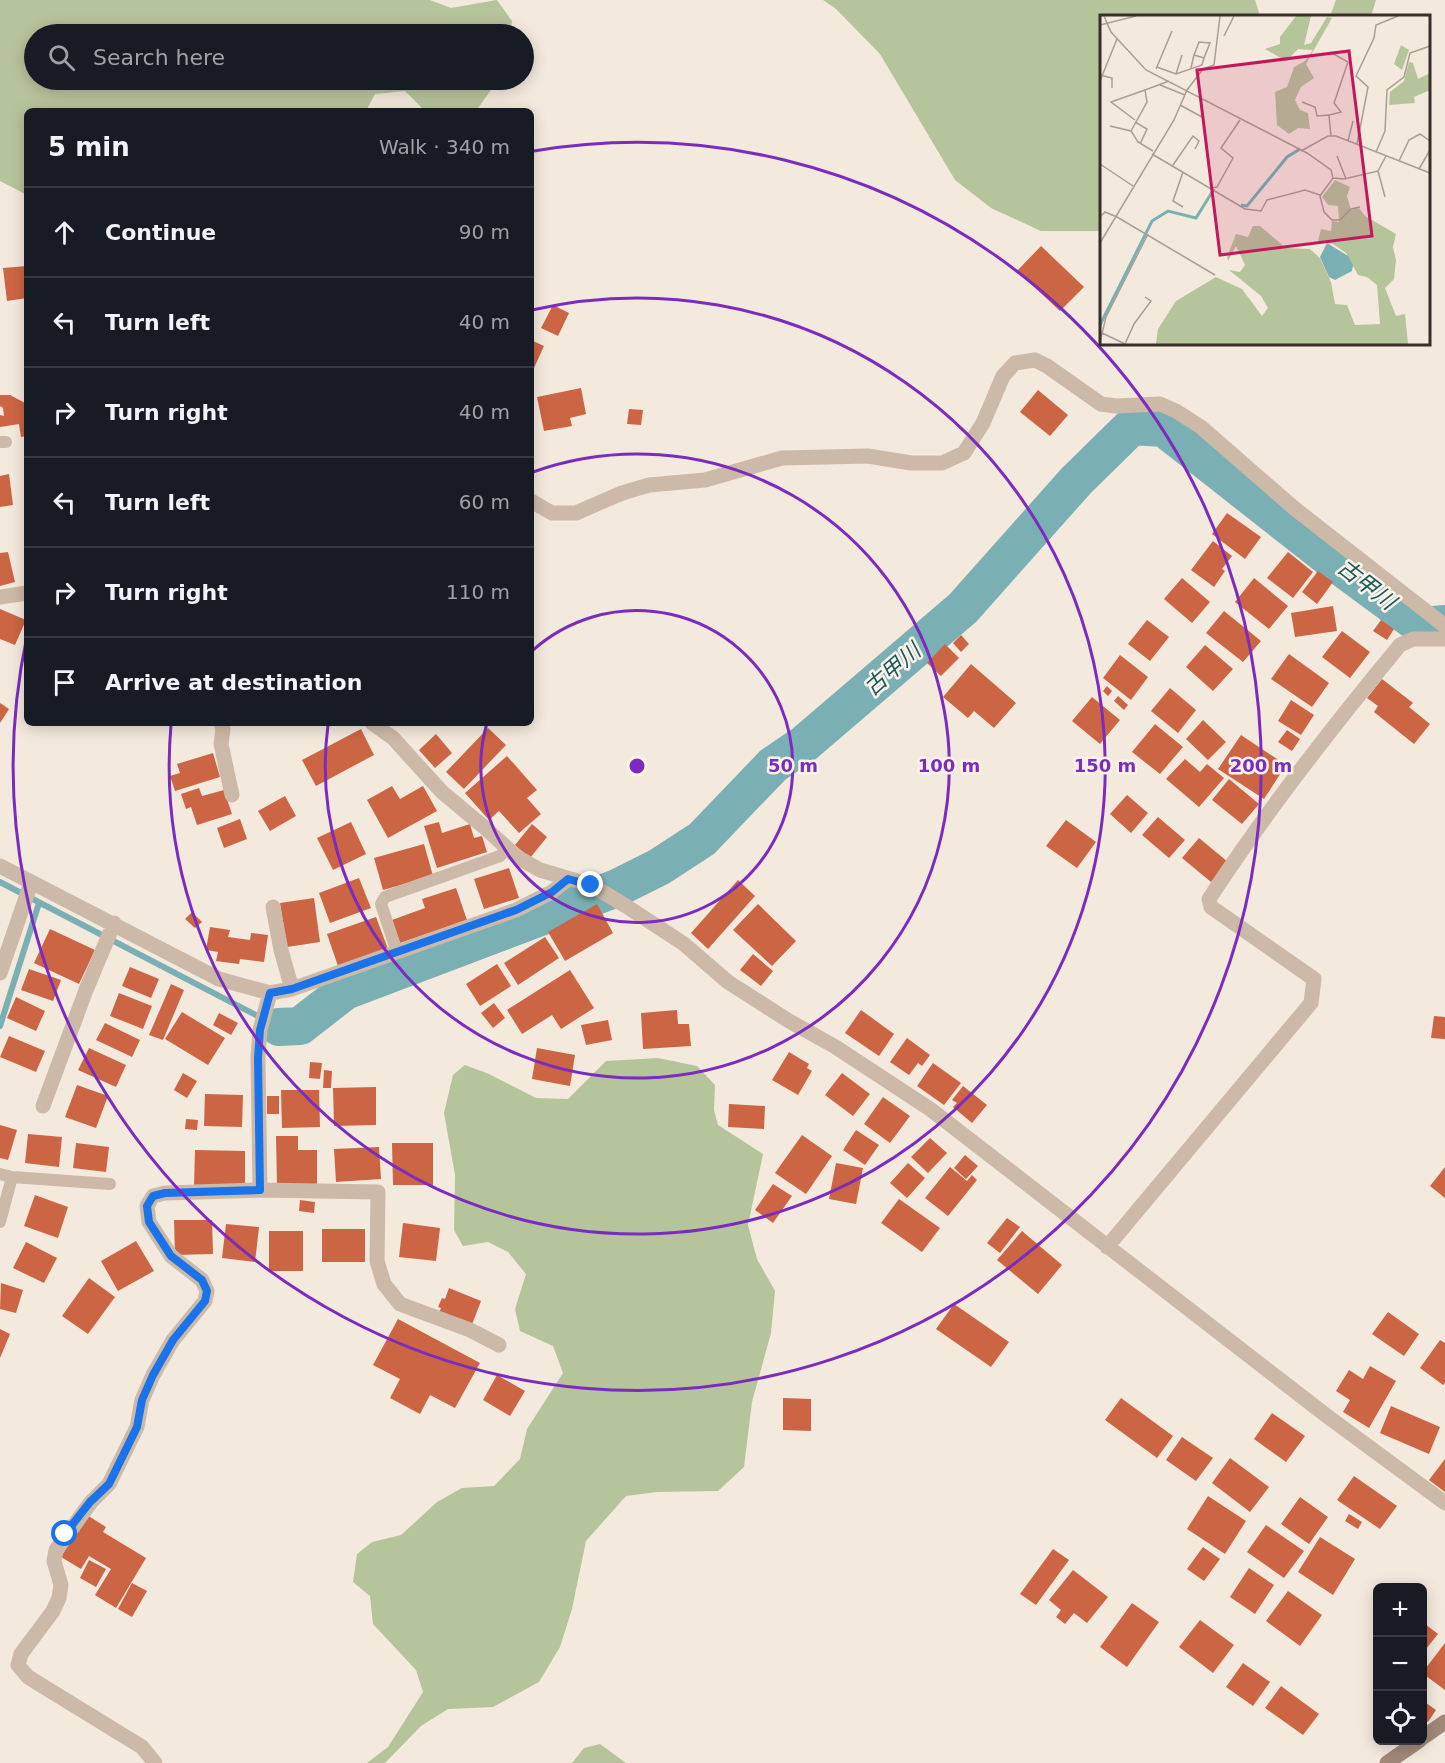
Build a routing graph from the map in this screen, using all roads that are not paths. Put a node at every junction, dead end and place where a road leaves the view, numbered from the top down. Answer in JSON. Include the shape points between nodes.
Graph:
{"nodes":[{"id":1,"x":534,"y":503,"type":"edge"},
{"id":2,"x":24,"y":593,"type":"edge"},
{"id":3,"x":0,"y":597,"type":"edge"},
{"id":4,"x":1445,"y":626,"type":"edge"},
{"id":5,"x":1445,"y":639,"type":"edge"},
{"id":6,"x":222,"y":726,"type":"edge"},
{"id":7,"x":376,"y":726,"type":"edge"},
{"id":8,"x":232,"y":795,"type":"dead end"},
{"id":9,"x":507,"y":848,"type":"junction"},
{"id":10,"x":0,"y":866,"type":"edge"},
{"id":11,"x":568,"y":879,"type":"junction"},
{"id":12,"x":31,"y":883,"type":"junction"},
{"id":13,"x":273,"y":907,"type":"dead end"},
{"id":14,"x":114,"y":923,"type":"junction"},
{"id":15,"x":397,"y":952,"type":"junction"},
{"id":16,"x":0,"y":973,"type":"edge"},
{"id":17,"x":292,"y":989,"type":"junction"},
{"id":18,"x":270,"y":993,"type":"junction"},
{"id":19,"x":43,"y":1106,"type":"dead end"},
{"id":20,"x":6,"y":1176,"type":"edge"},
{"id":21,"x":110,"y":1184,"type":"dead end"},
{"id":22,"x":260,"y":1190,"type":"junction"},
{"id":23,"x":0,"y":1222,"type":"edge"},
{"id":24,"x":1107,"y":1247,"type":"junction"},
{"id":25,"x":499,"y":1346,"type":"dead end"},
{"id":26,"x":1445,"y":1503,"type":"edge"},
{"id":27,"x":1445,"y":1722,"type":"edge"},
{"id":28,"x":1427,"y":1735,"type":"edge"},
{"id":29,"x":1412,"y":1745,"type":"edge"},
{"id":30,"x":155,"y":1763,"type":"edge"},
{"id":31,"x":1387,"y":1763,"type":"edge"}],
"edges":[{"from":1,"to":4,"type":"street","via":[[552,513],[576,513],[649,485],[705,480],[782,458],[868,456],[942,463],[964,453],[983,423],[1003,376],[1015,363],[1035,360],[1101,404],[1160,404],[1201,427],[1294,507]]},
{"from":2,"to":3,"type":"street"},
{"from":5,"to":24,"type":"street","via":[[1413,639],[1400,645],[1337,720],[1209,899],[1211,907],[1314,979],[1311,1003]]},
{"from":6,"to":8,"type":"street","via":[[221,744]]},
{"from":7,"to":9,"type":"street","via":[[393,738],[442,792]]},
{"from":9,"to":11,"type":"street","via":[[540,870]]},
{"from":9,"to":15,"type":"lane","via":[[500,856],[385,897],[381,904]]},
{"from":10,"to":12,"type":"street"},
{"from":11,"to":15,"type":"street","via":[[516,910]]},
{"from":11,"to":24,"type":"street","via":[[591,885],[626,906],[684,944],[729,982],[930,1109]]},
{"from":12,"to":14,"type":"street"},
{"from":12,"to":16,"type":"street"},
{"from":13,"to":17,"type":"street"},
{"from":14,"to":18,"type":"street","via":[[219,979]]},
{"from":14,"to":19,"type":"street"},
{"from":15,"to":17,"type":"street"},
{"from":17,"to":18,"type":"street"},
{"from":18,"to":22,"type":"street","via":[[260,1030],[258,1058]]},
{"from":20,"to":21,"type":"lane"},
{"from":20,"to":23,"type":"lane"},
{"from":22,"to":25,"type":"street","via":[[378,1192],[377,1261],[384,1284],[400,1304],[470,1330]]},
{"from":22,"to":30,"type":"street","via":[[165,1193],[153,1196],[147,1206],[149,1222],[171,1256],[202,1280],[207,1291],[205,1301],[173,1340],[153,1375],[142,1400],[137,1427],[109,1484],[90,1502],[56,1550],[59,1598],[21,1654],[18,1665],[28,1677],[142,1747]]},
{"from":24,"to":26,"type":"street"},
{"from":27,"to":28,"type":"main road"},
{"from":29,"to":31,"type":"main road"}]}
